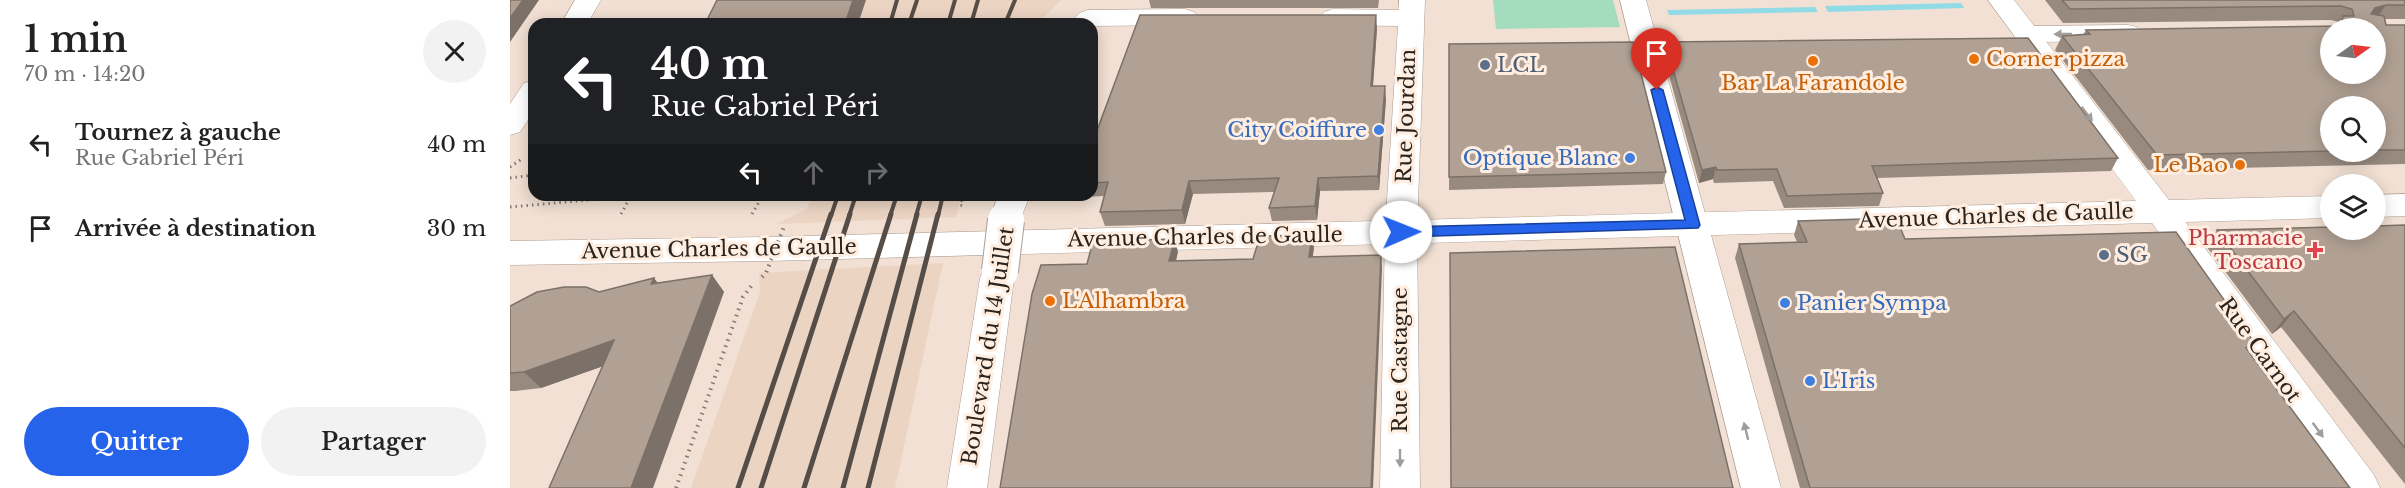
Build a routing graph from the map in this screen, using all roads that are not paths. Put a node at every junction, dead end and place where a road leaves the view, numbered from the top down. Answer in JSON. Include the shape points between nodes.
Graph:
{"nodes":[{"id":1,"x":588,"y":0,"type":"edge"},
{"id":2,"x":1633,"y":0,"type":"edge"},
{"id":3,"x":2001,"y":0,"type":"edge"},
{"id":4,"x":1412,"y":9,"type":"edge"},
{"id":5,"x":1089,"y":14,"type":"edge"},
{"id":6,"x":1211,"y":17,"type":"edge"},
{"id":7,"x":1307,"y":17,"type":"edge"},
{"id":8,"x":578,"y":18,"type":"edge"},
{"id":9,"x":2155,"y":32,"type":"edge"},
{"id":10,"x":2026,"y":34,"type":"junction"},
{"id":11,"x":528,"y":98,"type":"edge"},
{"id":12,"x":510,"y":126,"type":"edge"},
{"id":13,"x":2405,"y":205,"type":"edge"},
{"id":14,"x":1010,"y":206,"type":"edge"},
{"id":15,"x":2386,"y":206,"type":"edge"},
{"id":16,"x":2320,"y":207,"type":"edge"},
{"id":17,"x":2161,"y":212,"type":"junction"},
{"id":18,"x":1693,"y":225,"type":"junction"},
{"id":19,"x":1401,"y":232,"type":"junction"},
{"id":20,"x":510,"y":253,"type":"edge"},
{"id":21,"x":967,"y":488,"type":"edge"},
{"id":22,"x":1400,"y":488,"type":"edge"},
{"id":23,"x":1761,"y":488,"type":"edge"},
{"id":24,"x":2360,"y":488,"type":"edge"}],
"edges":[{"from":1,"to":8,"type":"street"},
{"from":2,"to":18,"type":"street"},
{"from":3,"to":10,"type":"street","name":"Rue Carnot"},
{"from":4,"to":7,"type":"street"},
{"from":4,"to":19,"type":"street","name":"Rue Jourdan"},
{"from":5,"to":6,"type":"street"},
{"from":9,"to":10,"type":"street","one_way":true},
{"from":10,"to":17,"type":"street","name":"Rue Carnot","one_way":true},
{"from":11,"to":12,"type":"street"},
{"from":13,"to":15,"type":"street"},
{"from":14,"to":21,"type":"street","name":"Boulevard du 14 Juillet","bridge":true},
{"from":16,"to":17,"type":"street","name":"Avenue Charles de Gaulle"},
{"from":17,"to":18,"type":"street","name":"Avenue Charles de Gaulle"},
{"from":17,"to":24,"type":"street","name":"Rue Carnot","one_way":true},
{"from":18,"to":19,"type":"street","name":"Avenue Charles de Gaulle"},
{"from":23,"to":18,"type":"street","one_way":true},
{"from":19,"to":20,"type":"street","name":"Avenue Charles de Gaulle"},
{"from":19,"to":22,"type":"street","name":"Rue Castagne","one_way":true}]}
